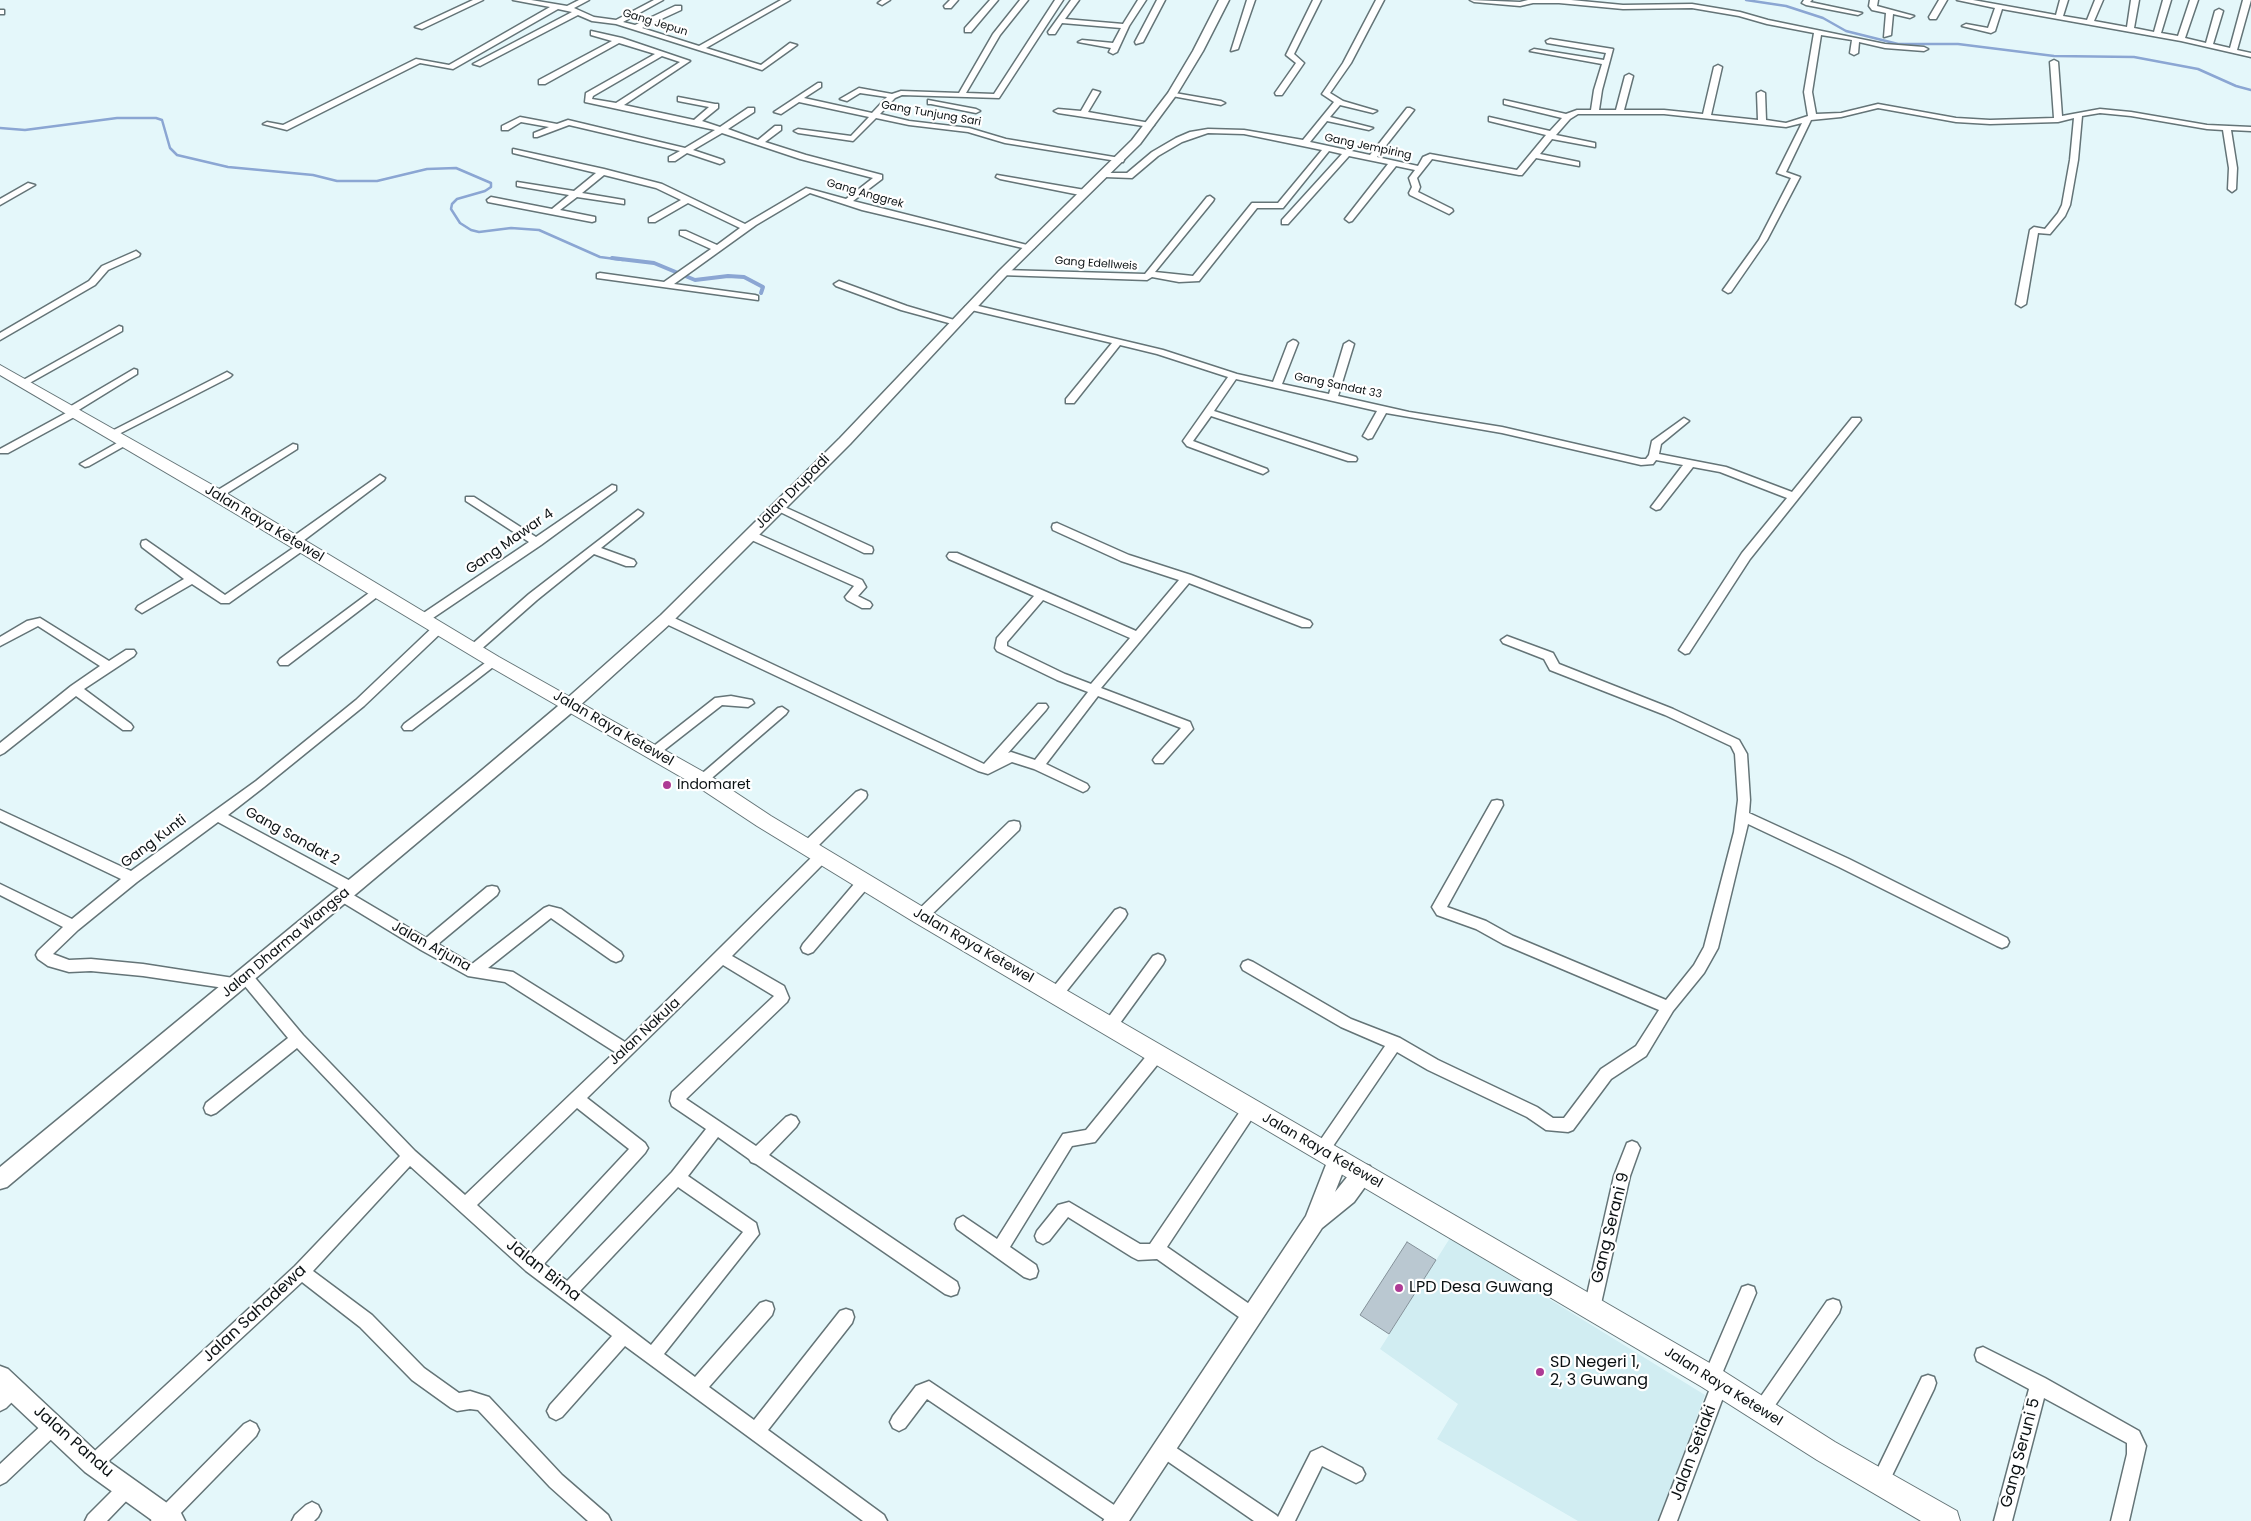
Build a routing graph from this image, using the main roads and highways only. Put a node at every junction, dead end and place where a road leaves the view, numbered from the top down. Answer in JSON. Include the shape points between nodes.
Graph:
{"nodes":[{"id":1,"x":0,"y":369,"type":"edge"},
{"id":2,"x":1947,"y":1521,"type":"edge"}],
"edges":[{"from":1,"to":2,"type":"main road","name":"Jalan Raya Ketewel","via":[[493,661],[702,780],[921,916],[1592,1308]]}]}
